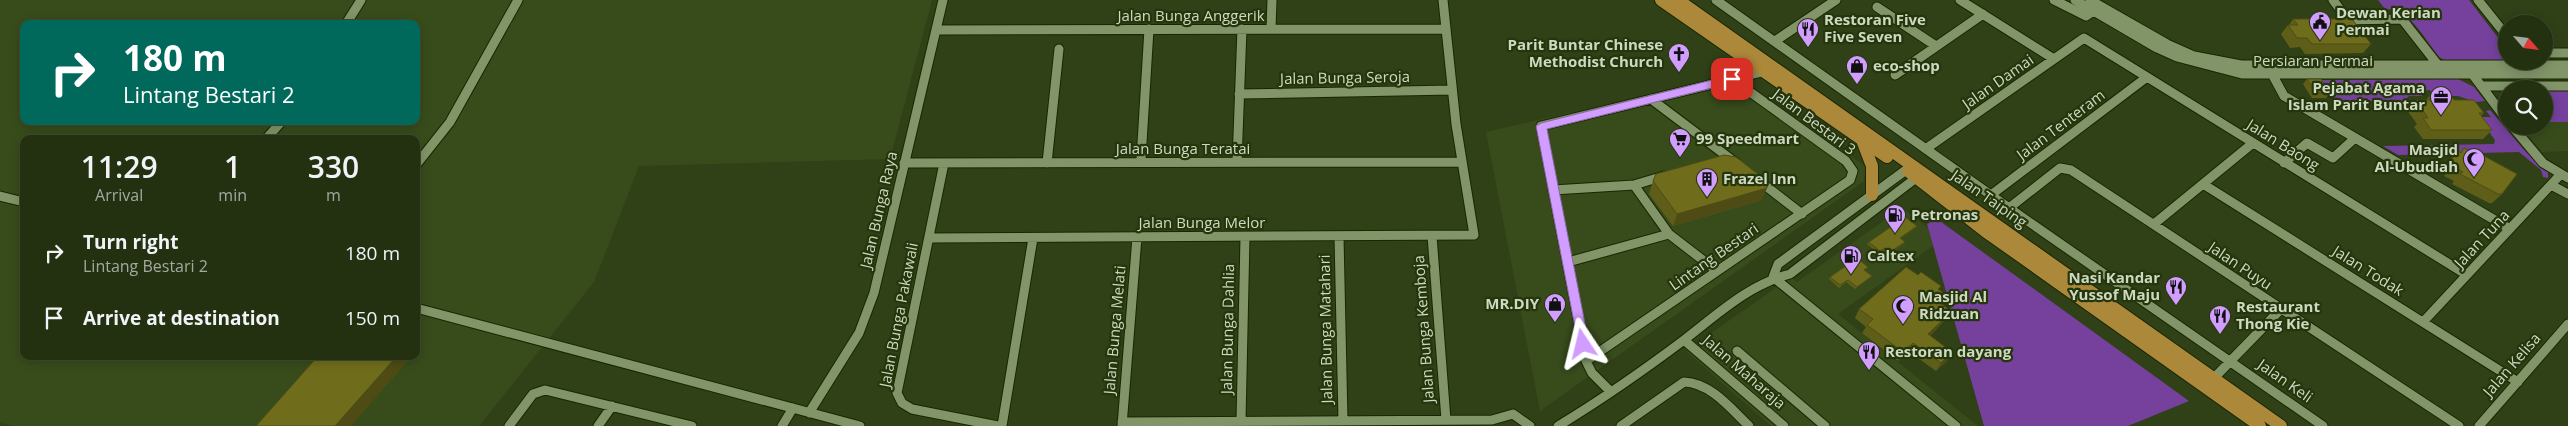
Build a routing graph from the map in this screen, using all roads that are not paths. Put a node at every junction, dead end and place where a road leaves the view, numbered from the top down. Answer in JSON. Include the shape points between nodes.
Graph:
{"nodes":[{"id":1,"x":360,"y":0,"type":"edge"},
{"id":2,"x":518,"y":0,"type":"edge"},
{"id":3,"x":943,"y":0,"type":"edge"},
{"id":4,"x":1272,"y":0,"type":"edge"},
{"id":5,"x":1444,"y":0,"type":"edge"},
{"id":6,"x":1661,"y":0,"type":"edge"},
{"id":7,"x":1678,"y":0,"type":"edge"},
{"id":8,"x":1716,"y":0,"type":"edge"},
{"id":9,"x":1960,"y":0,"type":"edge"},
{"id":10,"x":2054,"y":0,"type":"edge"},
{"id":11,"x":2075,"y":0,"type":"edge"},
{"id":12,"x":2090,"y":0,"type":"edge"},
{"id":13,"x":2334,"y":0,"type":"edge"},
{"id":14,"x":2478,"y":0,"type":"edge"},
{"id":15,"x":1829,"y":1,"type":"edge"},
{"id":16,"x":1877,"y":7,"type":"dead end"},
{"id":17,"x":2097,"y":9,"type":"junction"},
{"id":18,"x":1983,"y":14,"type":"junction"},
{"id":19,"x":348,"y":20,"type":"edge"},
{"id":20,"x":2329,"y":20,"type":"edge"},
{"id":21,"x":2348,"y":20,"type":"junction"},
{"id":22,"x":2498,"y":25,"type":"edge"},
{"id":23,"x":1242,"y":29,"type":"junction"},
{"id":24,"x":1271,"y":29,"type":"junction"},
{"id":25,"x":1446,"y":29,"type":"junction"},
{"id":26,"x":937,"y":30,"type":"junction"},
{"id":27,"x":1149,"y":30,"type":"junction"},
{"id":28,"x":2084,"y":38,"type":"joint"},
{"id":29,"x":1775,"y":40,"type":"junction"},
{"id":30,"x":1936,"y":46,"type":"junction"},
{"id":31,"x":1059,"y":49,"type":"dead end"},
{"id":32,"x":2553,"y":53,"type":"edge"},
{"id":33,"x":2568,"y":53,"type":"edge"},
{"id":34,"x":2054,"y":59,"type":"junction"},
{"id":35,"x":2498,"y":64,"type":"edge"},
{"id":36,"x":2438,"y":65,"type":"junction"},
{"id":37,"x":2464,"y":65,"type":"junction"},
{"id":38,"x":2553,"y":65,"type":"edge"},
{"id":39,"x":2568,"y":65,"type":"edge"},
{"id":40,"x":2268,"y":66,"type":"junction"},
{"id":41,"x":2535,"y":70,"type":"edge"},
{"id":42,"x":1762,"y":72,"type":"junction"},
{"id":43,"x":2472,"y":74,"type":"junction"},
{"id":44,"x":2538,"y":74,"type":"junction"},
{"id":45,"x":2568,"y":74,"type":"edge"},
{"id":46,"x":1894,"y":75,"type":"dead end"},
{"id":47,"x":2273,"y":76,"type":"junction"},
{"id":48,"x":2147,"y":77,"type":"junction"},
{"id":49,"x":1732,"y":79,"type":"junction"},
{"id":50,"x":2481,"y":86,"type":"junction"},
{"id":51,"x":2568,"y":86,"type":"edge"},
{"id":52,"x":1452,"y":90,"type":"junction"},
{"id":53,"x":1239,"y":94,"type":"junction"},
{"id":54,"x":1651,"y":99,"type":"junction"},
{"id":55,"x":2498,"y":108,"type":"edge"},
{"id":56,"x":278,"y":125,"type":"edge"},
{"id":57,"x":270,"y":135,"type":"edge"},
{"id":58,"x":2519,"y":135,"type":"edge"},
{"id":59,"x":2355,"y":138,"type":"junction"},
{"id":60,"x":1862,"y":140,"type":"junction"},
{"id":61,"x":2253,"y":143,"type":"junction"},
{"id":62,"x":1927,"y":148,"type":"junction"},
{"id":63,"x":1729,"y":157,"type":"junction"},
{"id":64,"x":1141,"y":159,"type":"dead end"},
{"id":65,"x":420,"y":160,"type":"edge"},
{"id":66,"x":1719,"y":160,"type":"edge"},
{"id":67,"x":1237,"y":162,"type":"junction"},
{"id":68,"x":1462,"y":162,"type":"junction"},
{"id":69,"x":904,"y":163,"type":"junction"},
{"id":70,"x":944,"y":163,"type":"junction"},
{"id":71,"x":1046,"y":163,"type":"junction"},
{"id":72,"x":2284,"y":163,"type":"junction"},
{"id":73,"x":1853,"y":171,"type":"joint"},
{"id":74,"x":1914,"y":171,"type":"junction"},
{"id":75,"x":1672,"y":174,"type":"edge"},
{"id":76,"x":2564,"y":176,"type":"edge"},
{"id":77,"x":2203,"y":184,"type":"junction"},
{"id":78,"x":2551,"y":185,"type":"junction"},
{"id":79,"x":1634,"y":186,"type":"junction"},
{"id":80,"x":1553,"y":190,"type":"junction"},
{"id":81,"x":2568,"y":194,"type":"edge"},
{"id":82,"x":1872,"y":195,"type":"junction"},
{"id":83,"x":1991,"y":195,"type":"junction"},
{"id":84,"x":0,"y":196,"type":"edge"},
{"id":85,"x":20,"y":201,"type":"edge"},
{"id":86,"x":2009,"y":208,"type":"junction"},
{"id":87,"x":1802,"y":214,"type":"junction"},
{"id":88,"x":2154,"y":224,"type":"junction"},
{"id":89,"x":2510,"y":229,"type":"junction"},
{"id":90,"x":1669,"y":234,"type":"junction"},
{"id":91,"x":1245,"y":236,"type":"junction"},
{"id":92,"x":1339,"y":236,"type":"junction"},
{"id":93,"x":1432,"y":236,"type":"junction"},
{"id":94,"x":1137,"y":237,"type":"junction"},
{"id":95,"x":929,"y":238,"type":"junction"},
{"id":96,"x":1033,"y":238,"type":"junction"},
{"id":97,"x":1568,"y":262,"type":"junction"},
{"id":98,"x":1717,"y":271,"type":"junction"},
{"id":99,"x":2467,"y":275,"type":"junction"},
{"id":100,"x":1773,"y":276,"type":"junction"},
{"id":101,"x":420,"y":309,"type":"edge"},
{"id":102,"x":2281,"y":309,"type":"junction"},
{"id":103,"x":2423,"y":322,"type":"junction"},
{"id":104,"x":2568,"y":324,"type":"edge"},
{"id":105,"x":1684,"y":340,"type":"junction"},
{"id":106,"x":1736,"y":351,"type":"dead end"},
{"id":107,"x":1586,"y":361,"type":"junction"},
{"id":108,"x":2230,"y":361,"type":"junction"},
{"id":109,"x":2214,"y":378,"type":"junction"},
{"id":110,"x":2518,"y":382,"type":"junction"},
{"id":111,"x":1610,"y":392,"type":"junction"},
{"id":112,"x":612,"y":406,"type":"junction"},
{"id":113,"x":793,"y":408,"type":"junction"},
{"id":114,"x":809,"y":413,"type":"junction"},
{"id":115,"x":1446,"y":420,"type":"junction"},
{"id":116,"x":1241,"y":421,"type":"junction"},
{"id":117,"x":1343,"y":421,"type":"junction"},
{"id":118,"x":1122,"y":424,"type":"edge"},
{"id":119,"x":509,"y":426,"type":"edge"},
{"id":120,"x":598,"y":426,"type":"edge"},
{"id":121,"x":690,"y":426,"type":"edge"},
{"id":122,"x":782,"y":426,"type":"edge"},
{"id":123,"x":860,"y":426,"type":"edge"},
{"id":124,"x":1000,"y":426,"type":"edge"},
{"id":125,"x":1530,"y":426,"type":"edge"},
{"id":126,"x":1558,"y":426,"type":"edge"},
{"id":127,"x":1621,"y":426,"type":"edge"},
{"id":128,"x":1749,"y":426,"type":"edge"},
{"id":129,"x":1784,"y":426,"type":"edge"},
{"id":130,"x":1825,"y":426,"type":"edge"},
{"id":131,"x":1956,"y":426,"type":"edge"},
{"id":132,"x":2260,"y":426,"type":"edge"},
{"id":133,"x":2281,"y":426,"type":"edge"},
{"id":134,"x":2323,"y":426,"type":"edge"},
{"id":135,"x":2459,"y":426,"type":"edge"},
{"id":136,"x":2479,"y":426,"type":"edge"}],
"edges":[{"from":1,"to":19,"type":"street"},
{"from":2,"to":65,"type":"street","via":[[450,122]]},
{"from":3,"to":26,"type":"street","name":"Jalan Bunga Raya"},
{"from":4,"to":24,"type":"street"},
{"from":5,"to":25,"type":"street"},
{"from":6,"to":42,"type":"main road","name":"Jalan Taiping"},
{"from":7,"to":74,"type":"main road","name":"Jalan Taiping"},
{"from":8,"to":29,"type":"street","name":"Jalan Keli"},
{"from":9,"to":18,"type":"street"},
{"from":10,"to":17,"type":"street","via":[[2086,16]]},
{"from":11,"to":17,"type":"street","name":"Persiaran Permai"},
{"from":12,"to":17,"type":"street","name":"Persiaran Permai"},
{"from":13,"to":21,"type":"street"},
{"from":14,"to":22,"type":"street"},
{"from":15,"to":29,"type":"street"},
{"from":16,"to":30,"type":"street"},
{"from":17,"to":40,"type":"street","name":"Persiaran Permai","via":[[2194,56],[2241,65]]},
{"from":17,"to":47,"type":"street","name":"Persiaran Permai","via":[[2177,57],[2234,73]]},
{"from":18,"to":30,"type":"street"},
{"from":18,"to":34,"type":"street"},
{"from":20,"to":21,"type":"street"},
{"from":21,"to":36,"type":"street","via":[[2402,19]]},
{"from":23,"to":24,"type":"street","name":"Jalan Bunga Anggerik"},
{"from":23,"to":27,"type":"street","name":"Jalan Bunga Anggerik"},
{"from":23,"to":53,"type":"street"},
{"from":24,"to":25,"type":"street","name":"Jalan Bunga Anggerik"},
{"from":25,"to":52,"type":"street"},
{"from":26,"to":27,"type":"street","name":"Jalan Bunga Anggerik"},
{"from":26,"to":69,"type":"street","name":"Jalan Bunga Raya"},
{"from":27,"to":64,"type":"street"},
{"from":28,"to":34,"type":"street","name":"Jalan Damai"},
{"from":28,"to":48,"type":"street","name":"Jalan Baong"},
{"from":29,"to":62,"type":"street","name":"Jalan Keli"},
{"from":30,"to":46,"type":"street"},
{"from":31,"to":71,"type":"street"},
{"from":32,"to":33,"type":"street"},
{"from":34,"to":62,"type":"street","name":"Jalan Damai"},
{"from":35,"to":37,"type":"street","name":"Persiaran Permai"},
{"from":36,"to":37,"type":"street","name":"Persiaran Permai"},
{"from":36,"to":40,"type":"street","name":"Persiaran Permai"},
{"from":37,"to":43,"type":"street"},
{"from":38,"to":39,"type":"street","name":"Persiaran Permai"},
{"from":40,"to":47,"type":"street"},
{"from":41,"to":44,"type":"street"},
{"from":42,"to":49,"type":"street"},
{"from":42,"to":60,"type":"main road","name":"Jalan Taiping"},
{"from":43,"to":44,"type":"street","name":"Persiaran Permai"},
{"from":43,"to":47,"type":"street","name":"Persiaran Permai"},
{"from":43,"to":50,"type":"street"},
{"from":44,"to":45,"type":"street","name":"Persiaran Permai"},
{"from":47,"to":59,"type":"street","via":[[2284,96]]},
{"from":48,"to":61,"type":"street","name":"Jalan Baong"},
{"from":48,"to":83,"type":"street","name":"Jalan Tenteram"},
{"from":49,"to":54,"type":"street"},
{"from":49,"to":73,"type":"street","name":"Jalan Bestari 3","via":[[1846,161]]},
{"from":50,"to":51,"type":"street"},
{"from":50,"to":55,"type":"street"},
{"from":52,"to":53,"type":"street","name":"Jalan Bunga Seroja"},
{"from":52,"to":68,"type":"street"},
{"from":53,"to":67,"type":"street"},
{"from":54,"to":63,"type":"street"},
{"from":54,"to":80,"type":"street","via":[[1541,126]]},
{"from":56,"to":57,"type":"street"},
{"from":58,"to":76,"type":"street","via":[[2533,154]]},
{"from":59,"to":72,"type":"street","via":[[2333,158],[2307,143]]},
{"from":59,"to":89,"type":"street"},
{"from":60,"to":74,"type":"main road","name":"Jalan Taiping"},
{"from":60,"to":82,"type":"main road","via":[[1872,166]]},
{"from":61,"to":72,"type":"street","name":"Jalan Baong"},
{"from":61,"to":77,"type":"street"},
{"from":62,"to":83,"type":"street","name":"Jalan Keli"},
{"from":63,"to":66,"type":"street"},
{"from":63,"to":87,"type":"street"},
{"from":67,"to":68,"type":"street","name":"Jalan Bunga Teratai"},
{"from":67,"to":71,"type":"street","name":"Jalan Bunga Teratai"},
{"from":68,"to":93,"type":"street","name":"Jalan Bunga Melor","via":[[1474,236]]},
{"from":69,"to":70,"type":"street","name":"Jalan Bunga Teratai"},
{"from":69,"to":114,"type":"street","name":"Jalan Bunga Raya","via":[[874,293],[859,333]]},
{"from":70,"to":71,"type":"street","name":"Jalan Bunga Teratai"},
{"from":70,"to":95,"type":"street","name":"Jalan Bunga Pakawali"},
{"from":72,"to":99,"type":"street","name":"Jalan Baong"},
{"from":73,"to":87,"type":"street","name":"Lintang Bestari","via":[[1850,180]]},
{"from":74,"to":82,"type":"street"},
{"from":74,"to":100,"type":"street","via":[[1790,274]]},
{"from":74,"to":109,"type":"main road","name":"Jalan Taiping"},
{"from":74,"to":132,"type":"main road","name":"Jalan Taiping","via":[[1985,231]]},
{"from":75,"to":79,"type":"street"},
{"from":76,"to":78,"type":"street","name":"Jalan Tuna"},
{"from":77,"to":88,"type":"street"},
{"from":77,"to":103,"type":"street","name":"Jalan Todak"},
{"from":78,"to":81,"type":"street"},
{"from":78,"to":89,"type":"street","name":"Jalan Tuna"},
{"from":79,"to":80,"type":"street"},
{"from":79,"to":90,"type":"street"},
{"from":80,"to":97,"type":"street"},
{"from":82,"to":100,"type":"street","via":[[1778,264]]},
{"from":83,"to":86,"type":"street","name":"Jalan Keli"},
{"from":84,"to":85,"type":"street"},
{"from":86,"to":88,"type":"street","name":"Jalan Puyu","via":[[2064,167]]},
{"from":86,"to":108,"type":"street","name":"Jalan Keli"},
{"from":87,"to":98,"type":"street","name":"Lintang Bestari"},
{"from":88,"to":102,"type":"street","name":"Jalan Puyu"},
{"from":89,"to":99,"type":"street","name":"Jalan Tuna"},
{"from":90,"to":97,"type":"street"},
{"from":90,"to":98,"type":"street"},
{"from":91,"to":92,"type":"street","name":"Jalan Bunga Melor"},
{"from":91,"to":94,"type":"street","name":"Jalan Bunga Melor"},
{"from":91,"to":116,"type":"street","name":"Jalan Bunga Dahlia"},
{"from":92,"to":93,"type":"street","name":"Jalan Bunga Melor"},
{"from":92,"to":117,"type":"street","name":"Jalan Bunga Matahari"},
{"from":93,"to":115,"type":"street","name":"Jalan Bunga Kemboja"},
{"from":94,"to":96,"type":"street","name":"Jalan Bunga Melor"},
{"from":94,"to":118,"type":"street","name":"Jalan Bunga Melati"},
{"from":95,"to":96,"type":"street","name":"Jalan Bunga Melor"},
{"from":95,"to":124,"type":"street","name":"Jalan Bunga Pakawali","via":[[897,394],[902,403],[912,409]]},
{"from":96,"to":124,"type":"street"},
{"from":97,"to":107,"type":"street"},
{"from":98,"to":107,"type":"street","name":"Lintang Bestari"},
{"from":99,"to":103,"type":"street","name":"Jalan Tuna"},
{"from":100,"to":105,"type":"street"},
{"from":100,"to":131,"type":"street"},
{"from":101,"to":113,"type":"street"},
{"from":102,"to":108,"type":"street"},
{"from":102,"to":135,"type":"street","name":"Jalan Puyu"},
{"from":103,"to":110,"type":"street","name":"Jalan Todak"},
{"from":104,"to":110,"type":"street","name":"Jalan Kelisa"},
{"from":105,"to":111,"type":"street"},
{"from":105,"to":129,"type":"street","name":"Jalan Maharaja"},
{"from":106,"to":130,"type":"street"},
{"from":107,"to":111,"type":"street","via":[[1592,373]]},
{"from":108,"to":109,"type":"street"},
{"from":108,"to":134,"type":"street","name":"Jalan Keli"},
{"from":109,"to":133,"type":"main road","name":"Jalan Taiping"},
{"from":110,"to":136,"type":"street","name":"Jalan Kelisa"},
{"from":111,"to":126,"type":"street"},
{"from":112,"to":119,"type":"street","via":[[539,391],[533,394]]},
{"from":112,"to":120,"type":"street"},
{"from":112,"to":121,"type":"street"},
{"from":113,"to":114,"type":"street"},
{"from":113,"to":122,"type":"street"},
{"from":114,"to":123,"type":"street"},
{"from":115,"to":117,"type":"street"},
{"from":115,"to":125,"type":"street","via":[[1492,420],[1513,414]]},
{"from":116,"to":117,"type":"street"},
{"from":116,"to":118,"type":"street"},
{"from":127,"to":128,"type":"street","via":[[1684,382],[1692,381],[1702,385]]}]}
